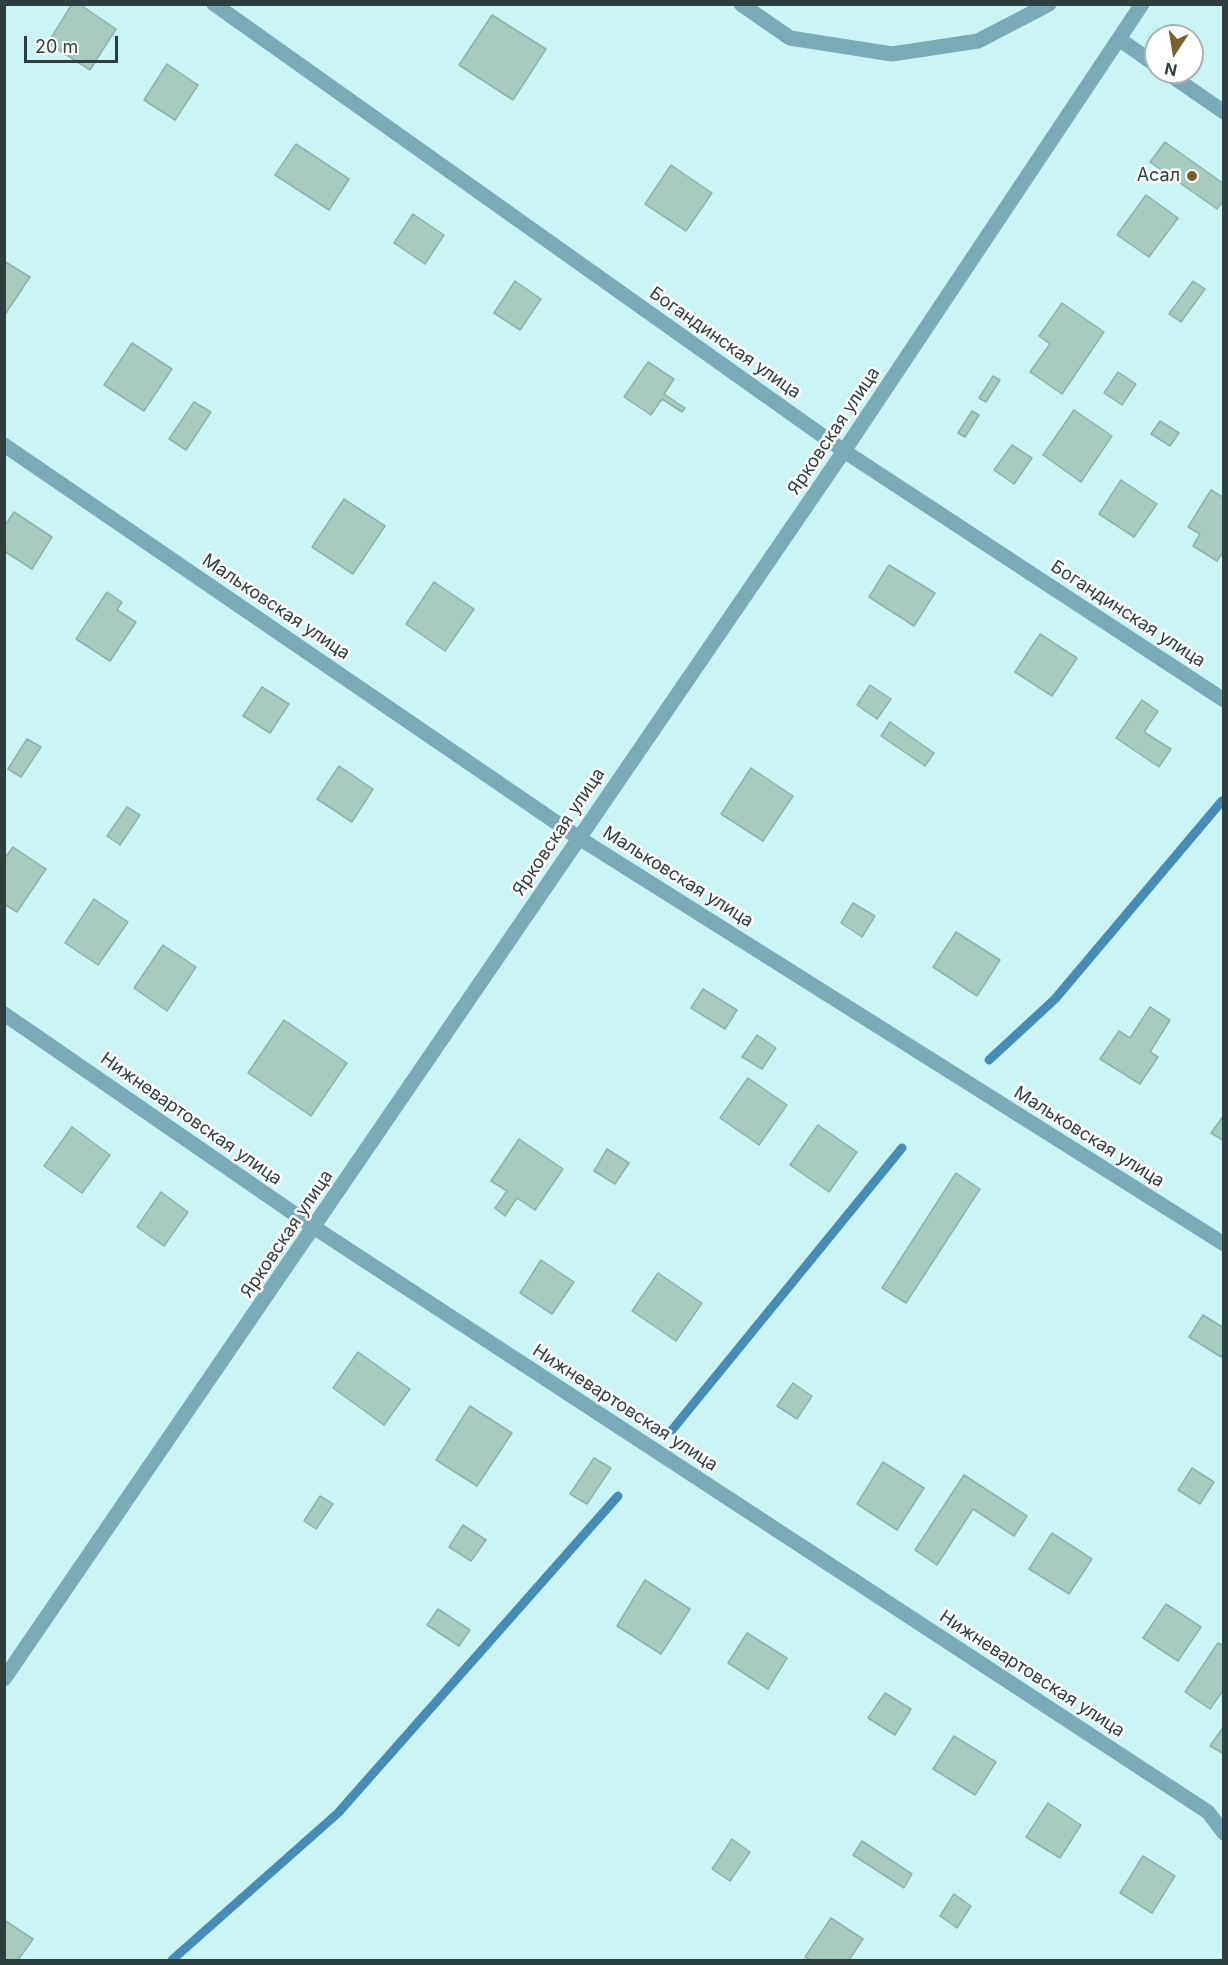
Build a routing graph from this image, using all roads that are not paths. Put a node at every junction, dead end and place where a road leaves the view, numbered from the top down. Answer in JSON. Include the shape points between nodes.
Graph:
{"nodes":[{"id":1,"x":214,"y":4,"type":"edge"},
{"id":2,"x":741,"y":4,"type":"edge"},
{"id":3,"x":1049,"y":4,"type":"edge"},
{"id":4,"x":1143,"y":4,"type":"edge"},
{"id":5,"x":1119,"y":39,"type":"junction"},
{"id":6,"x":1144,"y":57,"type":"edge"},
{"id":7,"x":1183,"y":84,"type":"edge"},
{"id":8,"x":1224,"y":112,"type":"edge"},
{"id":9,"x":4,"y":445,"type":"edge"},
{"id":10,"x":844,"y":452,"type":"junction"},
{"id":11,"x":1224,"y":700,"type":"edge"},
{"id":12,"x":579,"y":838,"type":"junction"},
{"id":13,"x":4,"y":1014,"type":"edge"},
{"id":14,"x":315,"y":1228,"type":"junction"},
{"id":15,"x":1224,"y":1244,"type":"edge"},
{"id":16,"x":4,"y":1679,"type":"edge"},
{"id":17,"x":1224,"y":1833,"type":"edge"}],
"edges":[{"from":1,"to":10,"type":"street","name":"Богандинская улица"},
{"from":2,"to":3,"type":"street","via":[[790,38],[892,54],[978,41]]},
{"from":4,"to":5,"type":"street","name":"Ярковская улица"},
{"from":5,"to":6,"type":"street"},
{"from":5,"to":10,"type":"street","name":"Ярковская улица"},
{"from":7,"to":8,"type":"street"},
{"from":9,"to":12,"type":"street","name":"Мальковская улица"},
{"from":10,"to":11,"type":"street","name":"Богандинская улица"},
{"from":10,"to":12,"type":"street","name":"Ярковская улица"},
{"from":12,"to":14,"type":"street","name":"Ярковская улица"},
{"from":12,"to":15,"type":"street","name":"Мальковская улица"},
{"from":13,"to":14,"type":"street","name":"Нижневартовская улица"},
{"from":14,"to":16,"type":"street","name":"Ярковская улица"},
{"from":14,"to":17,"type":"street","name":"Нижневартовская улица","via":[[1208,1812]]}]}
